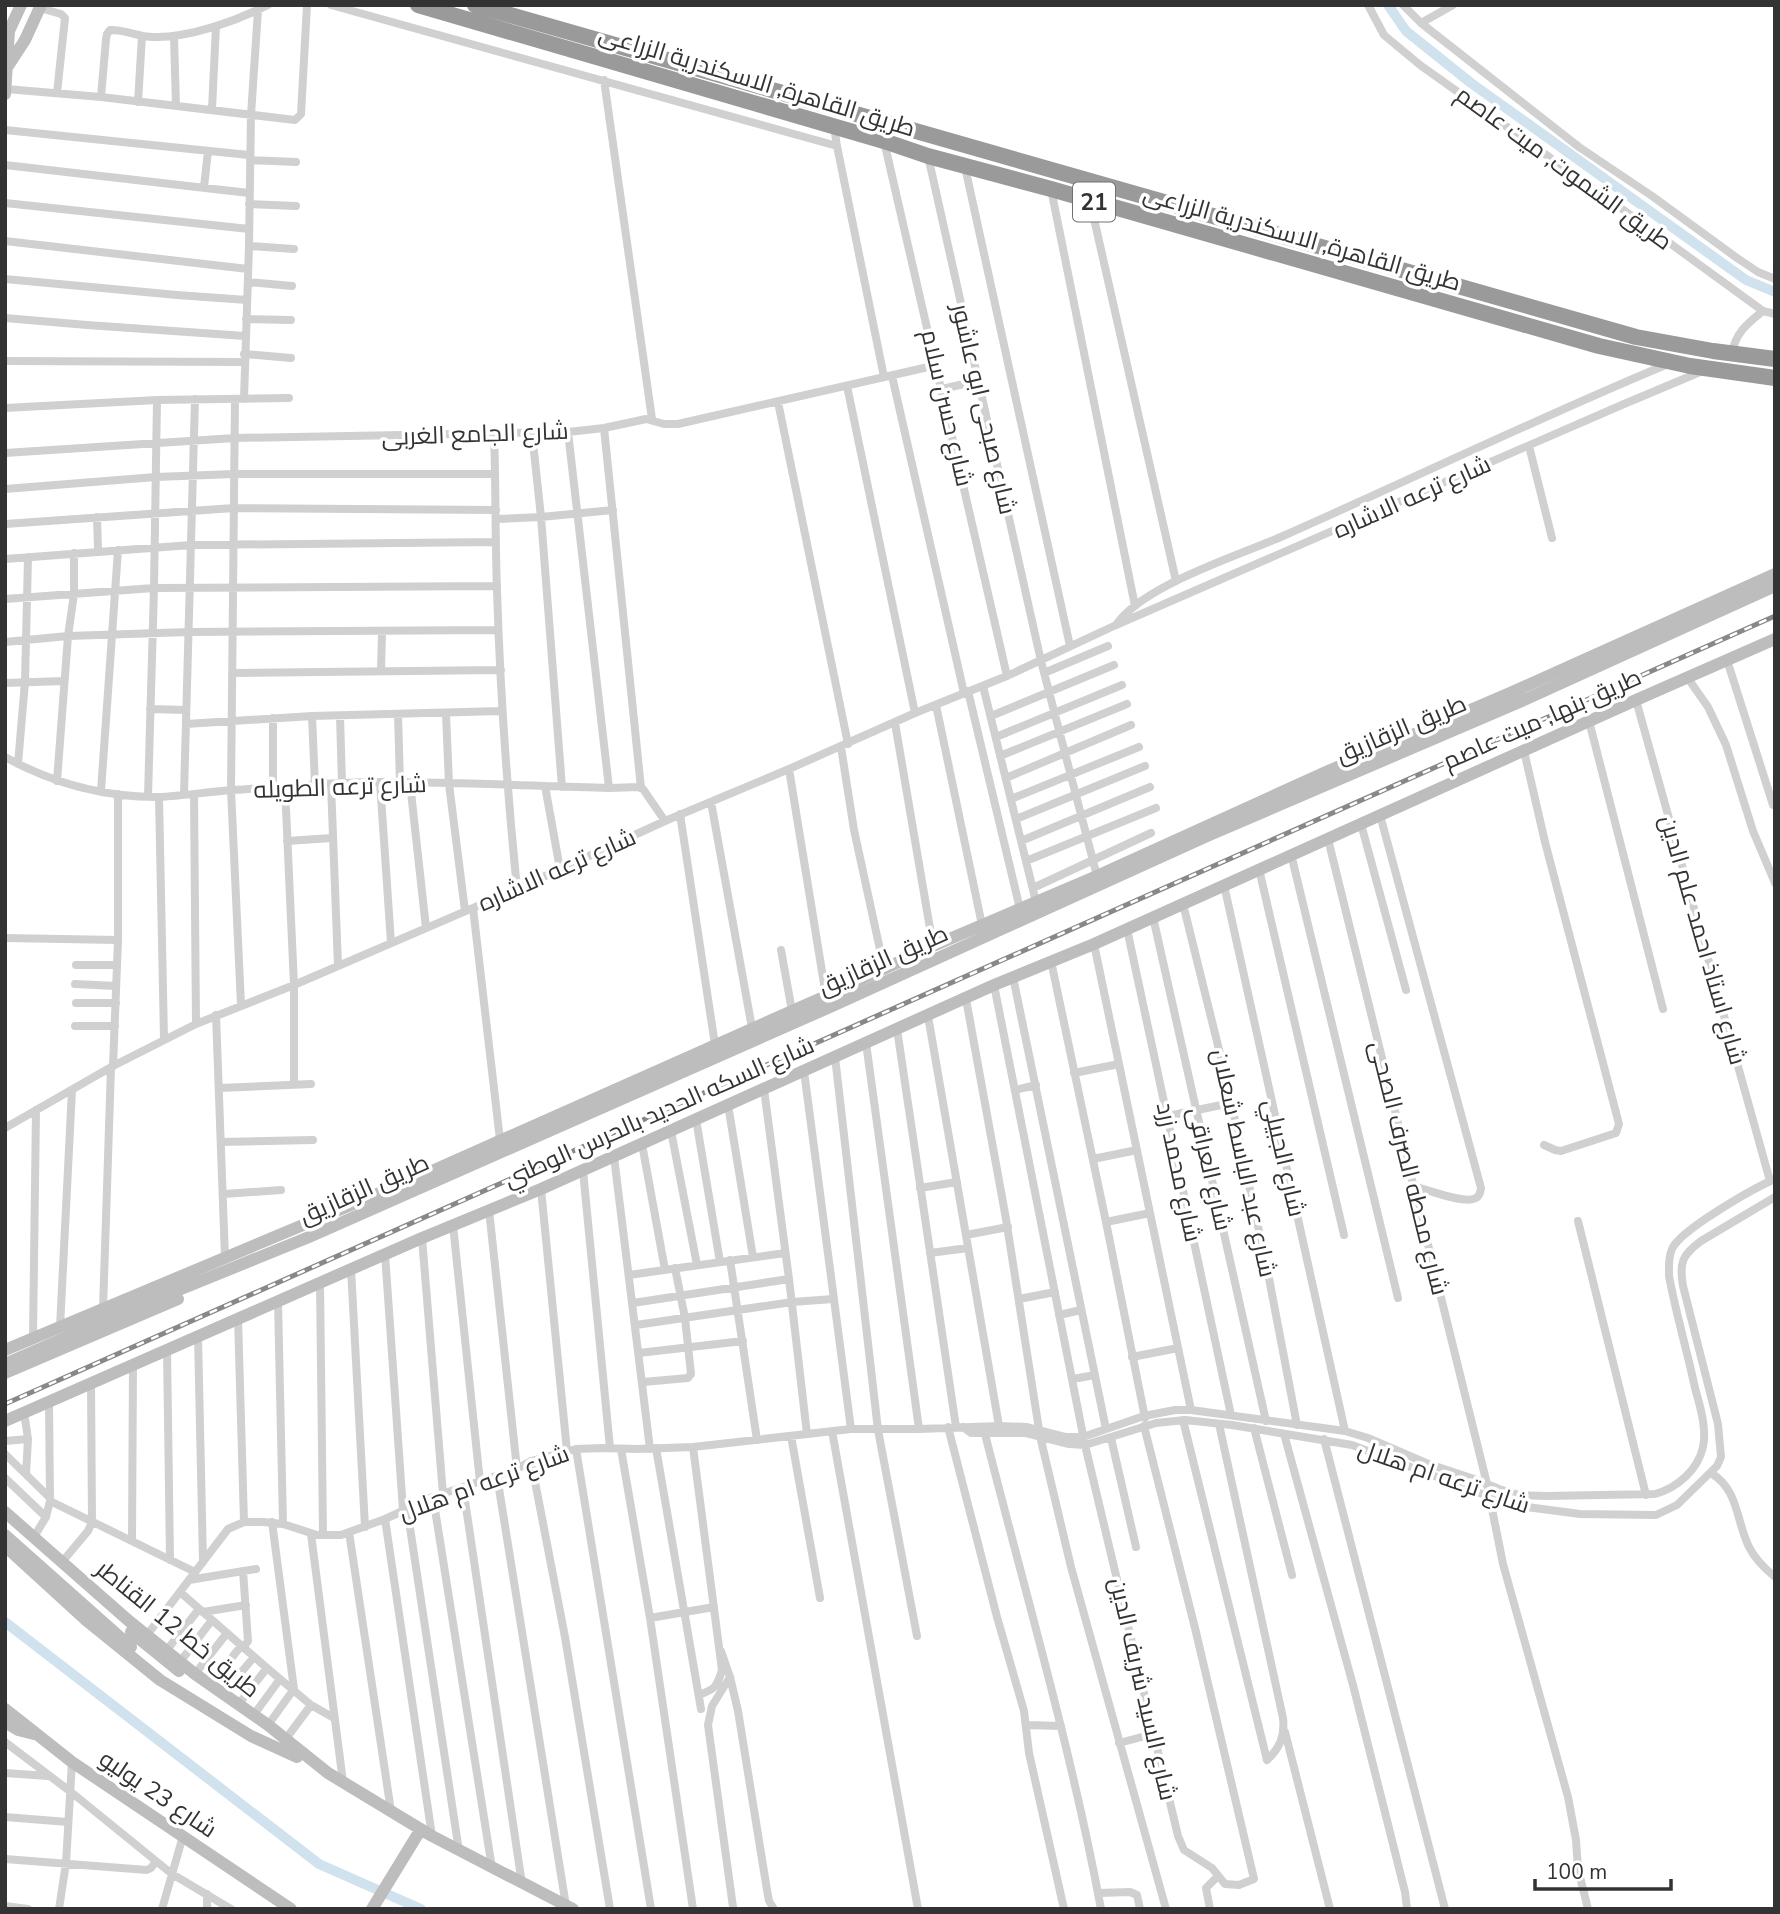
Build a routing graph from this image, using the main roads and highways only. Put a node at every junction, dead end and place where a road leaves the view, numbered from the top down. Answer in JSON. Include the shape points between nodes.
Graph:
{"nodes":[{"id":1,"x":21,"y":5,"type":"edge"},
{"id":2,"x":418,"y":5,"type":"edge"},
{"id":3,"x":475,"y":5,"type":"edge"},
{"id":4,"x":40,"y":7,"type":"edge"},
{"id":5,"x":505,"y":9,"type":"edge"},
{"id":6,"x":7,"y":33,"type":"edge"},
{"id":7,"x":8,"y":66,"type":"junction"},
{"id":8,"x":6,"y":89,"type":"edge"},
{"id":9,"x":5,"y":94,"type":"edge"},
{"id":10,"x":1775,"y":359,"type":"edge"},
{"id":11,"x":1775,"y":378,"type":"edge"},
{"id":12,"x":1775,"y":574,"type":"edge"},
{"id":13,"x":1775,"y":586,"type":"edge"},
{"id":14,"x":1775,"y":639,"type":"edge"},
{"id":15,"x":1559,"y":677,"type":"junction"},
{"id":16,"x":1328,"y":839,"type":"joint"},
{"id":17,"x":1017,"y":914,"type":"junction"},
{"id":18,"x":561,"y":1119,"type":"junction"},
{"id":19,"x":262,"y":1249,"type":"junction"},
{"id":20,"x":202,"y":1281,"type":"junction"},
{"id":21,"x":5,"y":1350,"type":"edge"},
{"id":22,"x":5,"y":1364,"type":"edge"},
{"id":23,"x":5,"y":1373,"type":"edge"},
{"id":24,"x":5,"y":1421,"type":"edge"},
{"id":25,"x":5,"y":1512,"type":"edge"},
{"id":26,"x":5,"y":1522,"type":"edge"},
{"id":27,"x":5,"y":1535,"type":"edge"},
{"id":28,"x":5,"y":1546,"type":"edge"},
{"id":29,"x":148,"y":1642,"type":"junction"},
{"id":30,"x":5,"y":1709,"type":"edge"},
{"id":31,"x":5,"y":1722,"type":"edge"},
{"id":32,"x":37,"y":1734,"type":"junction"},
{"id":33,"x":289,"y":1746,"type":"junction"},
{"id":34,"x":426,"y":1833,"type":"junction"},
{"id":35,"x":570,"y":1907,"type":"edge"},
{"id":36,"x":291,"y":1909,"type":"edge"},
{"id":37,"x":372,"y":1909,"type":"edge"}],
"edges":[{"from":1,"to":6,"type":"main road"},
{"from":2,"to":11,"type":"highway","name":"طريق القاهرة, الاسكندرية الزراعى","number":"21","via":[[1599,346],[1672,363]]},
{"from":3,"to":5,"type":"highway","name":"طريق القاهرة, الاسكندرية الزراعى","number":"21"},
{"from":4,"to":7,"type":"main road"},
{"from":5,"to":10,"type":"highway","name":"طريق القاهرة, الاسكندرية الزراعى","number":"21","via":[[1636,337]]},
{"from":6,"to":7,"type":"main road"},
{"from":7,"to":8,"type":"main road"},
{"from":8,"to":9,"type":"main road"},
{"from":12,"to":15,"type":"main road","name":"طريق الزقازيق"},
{"from":13,"to":15,"type":"main road","name":"طريق الزقازيق"},
{"from":14,"to":16,"type":"main road","name":"طريق بنها, ميت عاصم"},
{"from":15,"to":17,"type":"main road","name":"طريق الزقازيق","via":[[1207,836]]},
{"from":15,"to":17,"type":"main road","name":"طريق الزقازيق","via":[[1325,772]]},
{"from":16,"to":24,"type":"main road","name":"شارع السكه الحديد بالحرس الوطني","via":[[583,1171]]},
{"from":17,"to":18,"type":"main road","name":"طريق الزقازيق"},
{"from":17,"to":18,"type":"main road","name":"طريق الزقازيق","via":[[884,968]]},
{"from":18,"to":19,"type":"main road","name":"طريق الزقازيق","via":[[500,1140]]},
{"from":18,"to":19,"type":"main road","name":"طريق الزقازيق","via":[[321,1231]]},
{"from":19,"to":20,"type":"main road","name":"طريق الزقازيق"},
{"from":19,"to":21,"type":"main road","name":"طريق الزقازيق","via":[[225,1258]]},
{"from":20,"to":22,"type":"main road","name":"طريق الزقازيق"},
{"from":20,"to":23,"type":"main road","via":[[199,1289],[181,1298]]},
{"from":25,"to":29,"type":"main road","name":"طريق خط 12 القناطر"},
{"from":26,"to":29,"type":"main road"},
{"from":27,"to":33,"type":"main road","via":[[147,1661],[194,1695]]},
{"from":28,"to":33,"type":"main road","name":"طريق خط 12 القناطر","via":[[160,1681],[251,1736]]},
{"from":29,"to":33,"type":"main road","via":[[229,1709]]},
{"from":29,"to":33,"type":"main road","name":"طريق خط 12 القناطر","via":[[268,1725]]},
{"from":30,"to":32,"type":"main road","name":"شارع 23 يوليو"},
{"from":31,"to":32,"type":"main road"},
{"from":32,"to":36,"type":"main road","name":"شارع 23 يوليو"},
{"from":33,"to":34,"type":"main road","name":"طريق خط 12 القناطر"},
{"from":34,"to":35,"type":"main road","name":"طريق خط 12 القناطر"},
{"from":34,"to":37,"type":"main road","via":[[402,1860]]}]}
